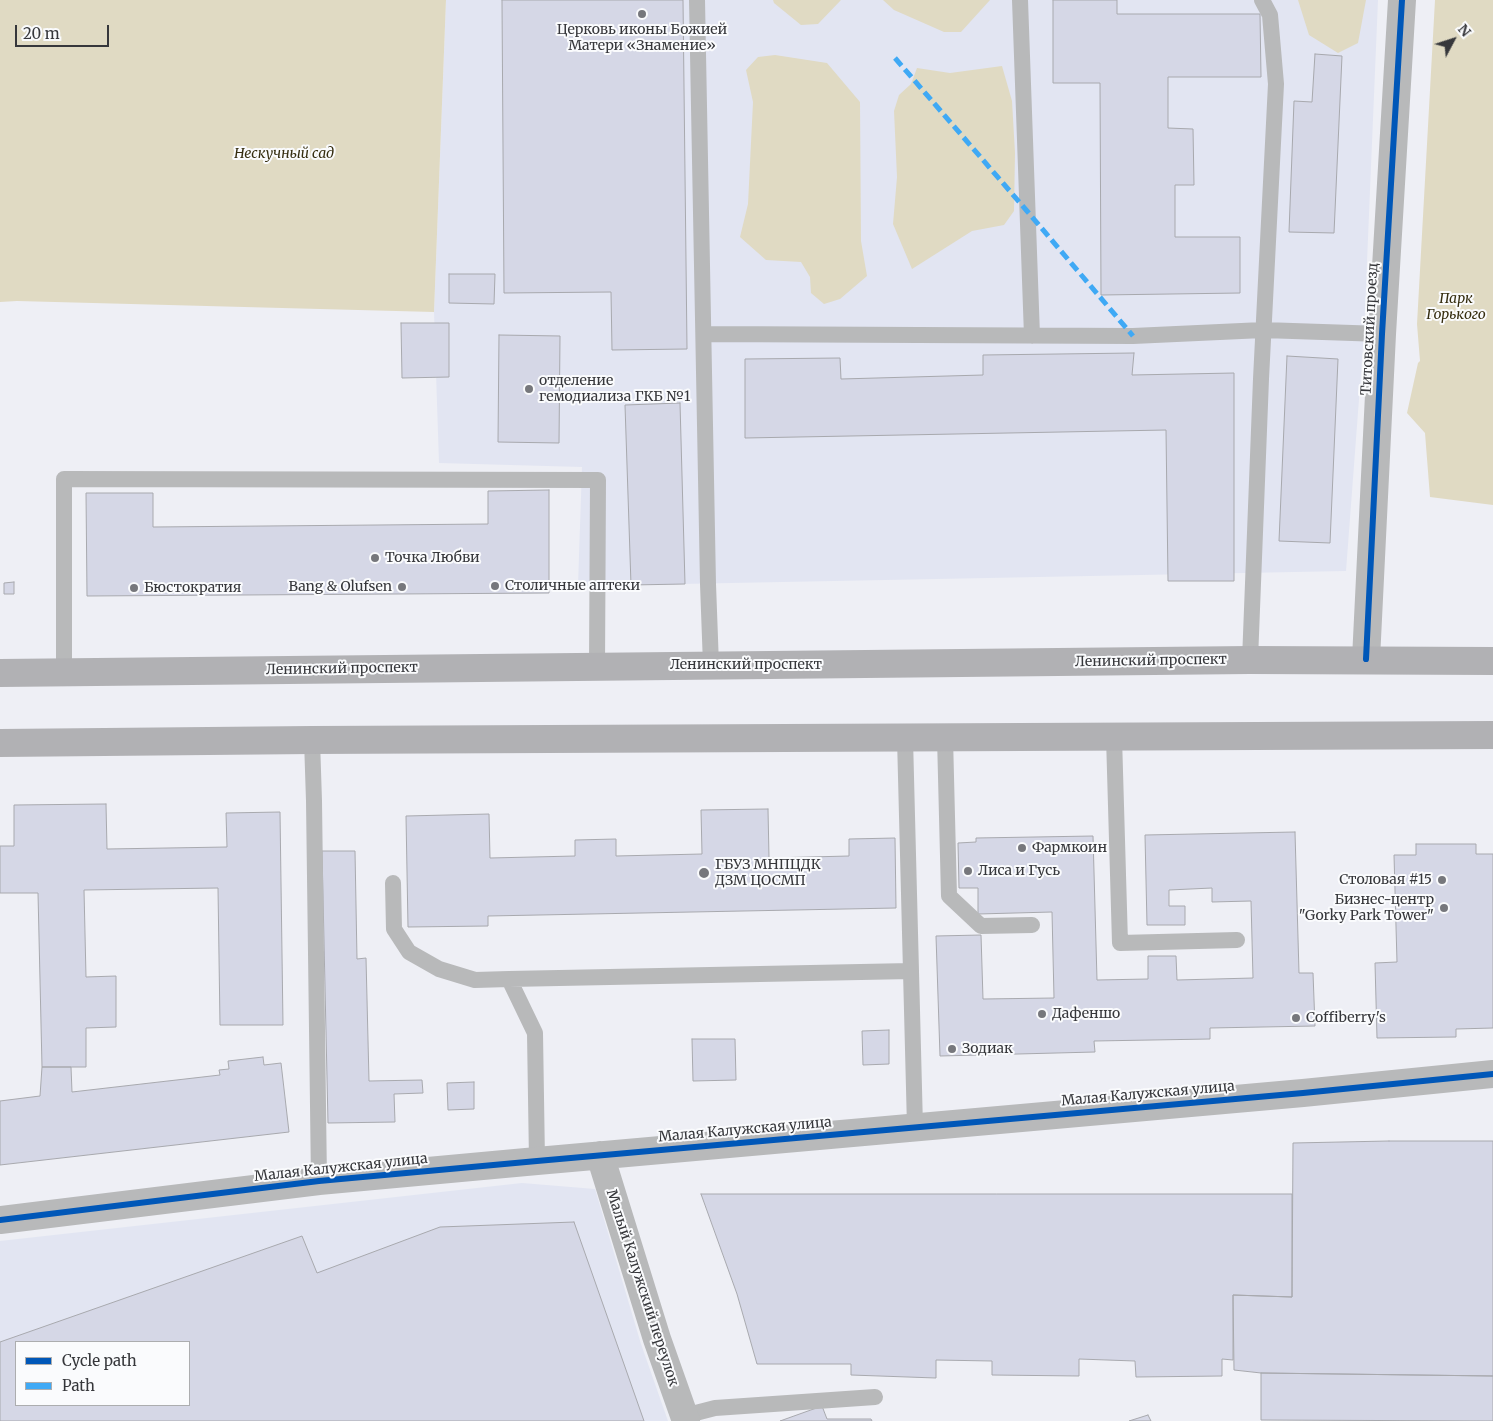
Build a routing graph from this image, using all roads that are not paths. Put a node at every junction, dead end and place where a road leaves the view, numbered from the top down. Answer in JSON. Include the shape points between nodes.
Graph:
{"nodes":[{"id":1,"x":697,"y":0,"type":"edge"},
{"id":2,"x":1020,"y":0,"type":"edge"},
{"id":3,"x":1262,"y":0,"type":"edge"},
{"id":4,"x":1402,"y":0,"type":"edge"},
{"id":5,"x":1263,"y":330,"type":"junction"},
{"id":6,"x":704,"y":334,"type":"junction"},
{"id":7,"x":1382,"y":334,"type":"junction"},
{"id":8,"x":1032,"y":336,"type":"junction"},
{"id":9,"x":597,"y":605,"type":"junction"},
{"id":10,"x":597,"y":626,"type":"dead end"},
{"id":11,"x":1366,"y":659,"type":"junction"},
{"id":12,"x":1250,"y":660,"type":"junction"},
{"id":13,"x":1493,"y":661,"type":"edge"},
{"id":14,"x":711,"y":665,"type":"junction"},
{"id":15,"x":597,"y":667,"type":"junction"},
{"id":16,"x":0,"y":672,"type":"edge"},
{"id":17,"x":64,"y":672,"type":"junction"},
{"id":18,"x":1493,"y":735,"type":"edge"},
{"id":19,"x":945,"y":737,"type":"junction"},
{"id":20,"x":1114,"y":737,"type":"junction"},
{"id":21,"x":905,"y":738,"type":"junction"},
{"id":22,"x":312,"y":740,"type":"junction"},
{"id":23,"x":0,"y":743,"type":"edge"},
{"id":24,"x":393,"y":882,"type":"dead end"},
{"id":25,"x":1032,"y":925,"type":"dead end"},
{"id":26,"x":1237,"y":940,"type":"dead end"},
{"id":27,"x":911,"y":971,"type":"junction"},
{"id":28,"x":509,"y":979,"type":"junction"},
{"id":29,"x":1493,"y":1074,"type":"edge"},
{"id":30,"x":915,"y":1127,"type":"junction"},
{"id":31,"x":600,"y":1155,"type":"junction"},
{"id":32,"x":537,"y":1160,"type":"junction"},
{"id":33,"x":319,"y":1182,"type":"junction"},
{"id":34,"x":0,"y":1220,"type":"edge"},
{"id":35,"x":876,"y":1397,"type":"dead end"},
{"id":36,"x":685,"y":1419,"type":"edge"}],
"edges":[{"from":1,"to":6,"type":"lane"},
{"from":2,"to":8,"type":"lane"},
{"from":3,"to":5,"type":"lane","via":[[1270,15],[1276,84]]},
{"from":4,"to":7,"type":"street","name":"Титовский проезд"},
{"from":5,"to":7,"type":"lane"},
{"from":5,"to":8,"type":"lane","via":[[1133,336]]},
{"from":5,"to":12,"type":"lane"},
{"from":6,"to":8,"type":"lane"},
{"from":6,"to":14,"type":"lane"},
{"from":7,"to":11,"type":"street","name":"Титовский проезд"},
{"from":9,"to":10,"type":"lane"},
{"from":9,"to":15,"type":"lane"},
{"from":9,"to":17,"type":"lane","via":[[598,480],[64,479]]},
{"from":11,"to":12,"type":"main road","name":"Ленинский проспект"},
{"from":11,"to":13,"type":"main road","name":"Ленинский проспект"},
{"from":12,"to":14,"type":"main road","name":"Ленинский проспект"},
{"from":14,"to":15,"type":"main road","name":"Ленинский проспект"},
{"from":15,"to":17,"type":"main road","name":"Ленинский проспект"},
{"from":16,"to":17,"type":"main road","name":"Ленинский проспект"},
{"from":18,"to":20,"type":"main road"},
{"from":19,"to":20,"type":"main road"},
{"from":19,"to":21,"type":"main road"},
{"from":19,"to":25,"type":"lane","via":[[949,896],[981,926]]},
{"from":20,"to":26,"type":"lane","via":[[1120,943]]},
{"from":21,"to":22,"type":"main road"},
{"from":21,"to":27,"type":"lane"},
{"from":22,"to":23,"type":"main road"},
{"from":22,"to":33,"type":"lane"},
{"from":24,"to":28,"type":"lane","via":[[394,929],[409,952],[439,968],[475,980]]},
{"from":27,"to":28,"type":"lane"},
{"from":27,"to":30,"type":"lane"},
{"from":28,"to":32,"type":"lane","via":[[536,1033]]},
{"from":29,"to":30,"type":"street","name":"Малая Калужская улица"},
{"from":30,"to":31,"type":"street","name":"Малая Калужская улица"},
{"from":31,"to":32,"type":"street","name":"Малая Калужская улица"},
{"from":31,"to":36,"type":"street","name":"Малый Калужский переулок"},
{"from":32,"to":33,"type":"street","name":"Малая Калужская улица"},
{"from":33,"to":34,"type":"street","name":"Малая Калужская улица"},
{"from":35,"to":36,"type":"lane","via":[[715,1408]]}]}
